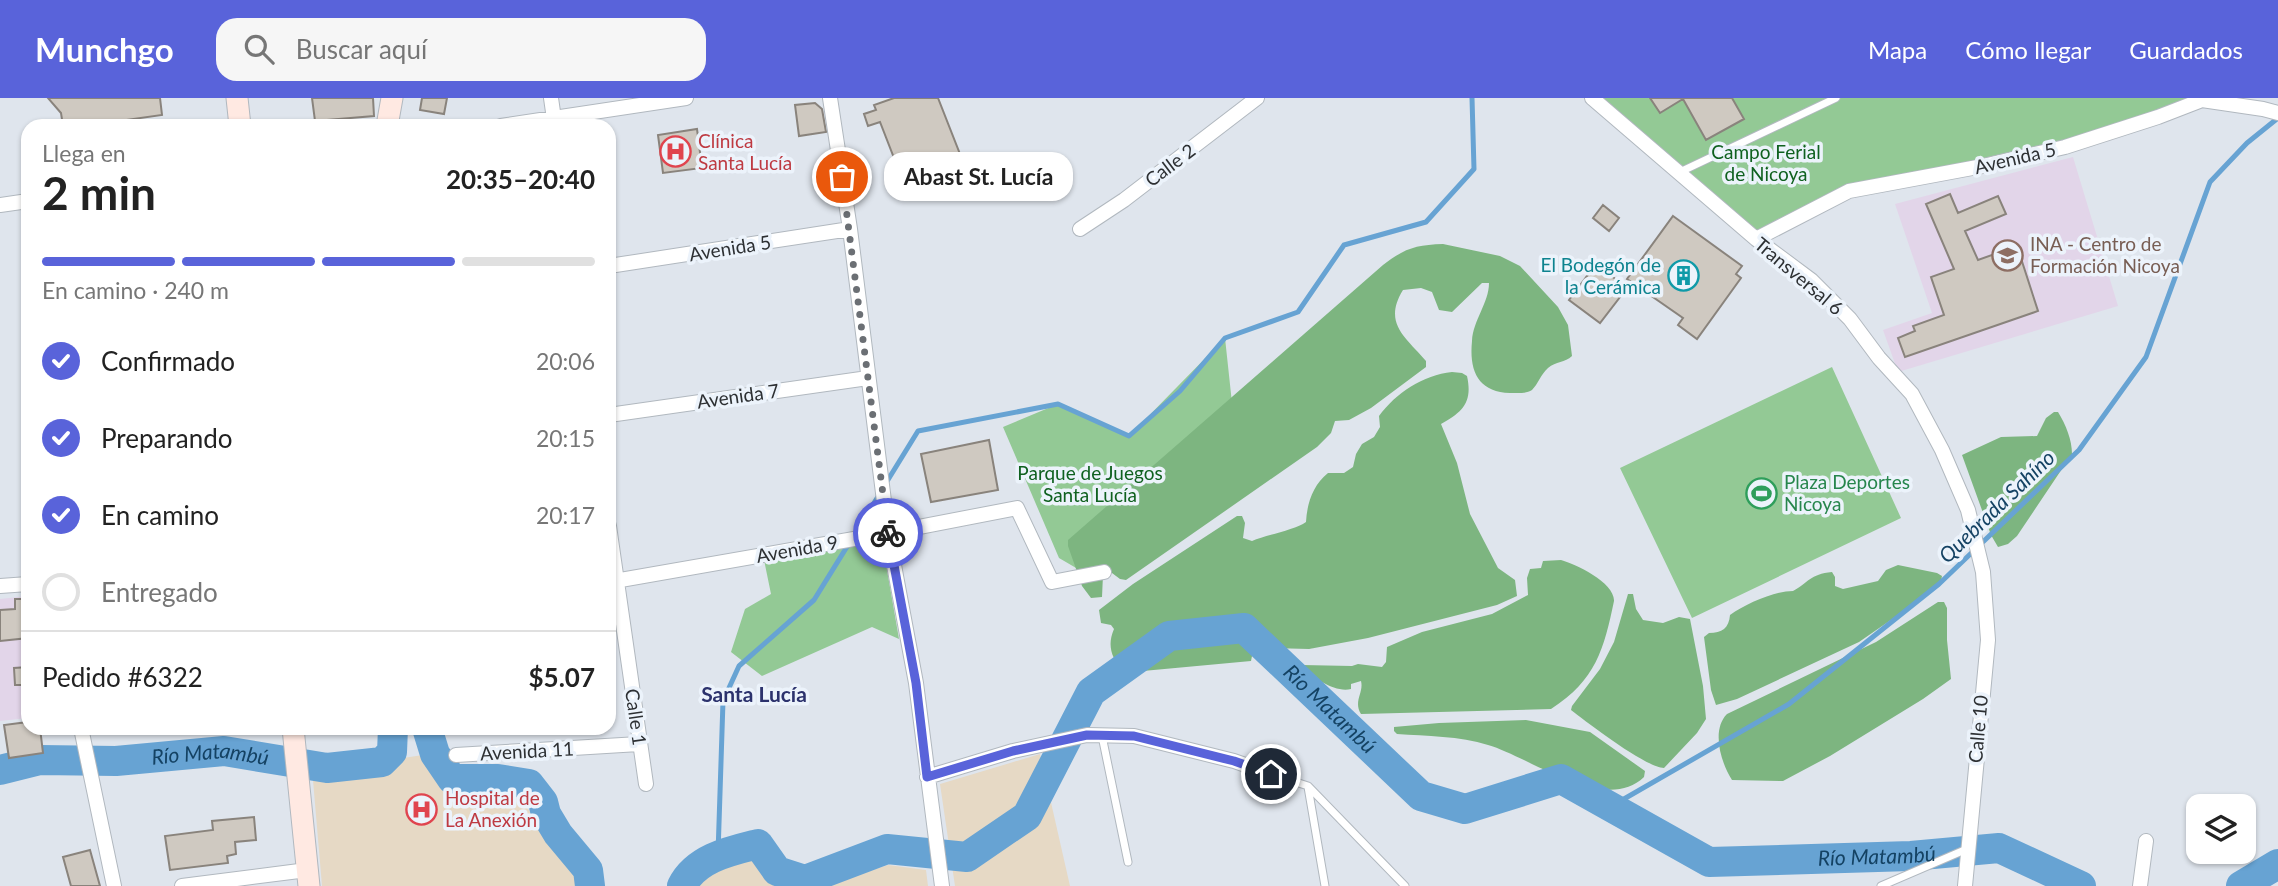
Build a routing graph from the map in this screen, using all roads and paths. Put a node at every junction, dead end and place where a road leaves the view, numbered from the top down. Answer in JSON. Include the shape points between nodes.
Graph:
{"nodes":[{"id":1,"x":237,"y":98,"type":"edge"},
{"id":2,"x":392,"y":98,"type":"edge"},
{"id":3,"x":551,"y":98,"type":"edge"},
{"id":4,"x":686,"y":98,"type":"edge"},
{"id":5,"x":830,"y":98,"type":"edge"},
{"id":6,"x":1257,"y":98,"type":"edge"},
{"id":7,"x":1592,"y":98,"type":"edge"},
{"id":8,"x":1836,"y":98,"type":"edge"},
{"id":9,"x":2202,"y":99,"type":"edge"},
{"id":10,"x":2278,"y":113,"type":"edge"},
{"id":11,"x":239,"y":119,"type":"edge"},
{"id":12,"x":388,"y":119,"type":"edge"},
{"id":13,"x":554,"y":119,"type":"edge"},
{"id":14,"x":570,"y":119,"type":"edge"},
{"id":15,"x":1680,"y":172,"type":"junction"},
{"id":16,"x":21,"y":202,"type":"edge"},
{"id":17,"x":0,"y":205,"type":"edge"},
{"id":18,"x":850,"y":229,"type":"junction"},
{"id":19,"x":1080,"y":229,"type":"dead end"},
{"id":20,"x":1756,"y":239,"type":"junction"},
{"id":21,"x":616,"y":265,"type":"edge"},
{"id":22,"x":868,"y":378,"type":"junction"},
{"id":23,"x":616,"y":414,"type":"edge"},
{"id":24,"x":888,"y":533,"type":"junction"},
{"id":25,"x":1104,"y":572,"type":"dead end"},
{"id":26,"x":1983,"y":572,"type":"joint"},
{"id":27,"x":616,"y":580,"type":"edge"},
{"id":28,"x":21,"y":584,"type":"edge"},
{"id":29,"x":0,"y":586,"type":"edge"},
{"id":30,"x":616,"y":600,"type":"edge"},
{"id":31,"x":82,"y":735,"type":"edge"},
{"id":32,"x":294,"y":735,"type":"edge"},
{"id":33,"x":1095,"y":735,"type":"junction"},
{"id":34,"x":639,"y":744,"type":"junction"},
{"id":35,"x":456,"y":755,"type":"dead end"},
{"id":36,"x":1271,"y":774,"type":"joint"},
{"id":37,"x":927,"y":777,"type":"junction"},
{"id":38,"x":646,"y":784,"type":"dead end"},
{"id":39,"x":1308,"y":786,"type":"junction"},
{"id":40,"x":2146,"y":841,"type":"dead end"},
{"id":41,"x":1968,"y":849,"type":"junction"},
{"id":42,"x":1128,"y":862,"type":"dead end"},
{"id":43,"x":308,"y":878,"type":"edge"},
{"id":44,"x":940,"y":880,"type":"edge"},
{"id":45,"x":114,"y":886,"type":"edge"},
{"id":46,"x":182,"y":886,"type":"edge"},
{"id":47,"x":1325,"y":886,"type":"edge"},
{"id":48,"x":1405,"y":886,"type":"edge"},
{"id":49,"x":1881,"y":886,"type":"edge"},
{"id":50,"x":1965,"y":886,"type":"edge"},
{"id":51,"x":2140,"y":886,"type":"edge"}],
"edges":[{"from":1,"to":11,"type":"main road"},
{"from":2,"to":12,"type":"main road"},
{"from":3,"to":13,"type":"street"},
{"from":4,"to":14,"type":"street"},
{"from":5,"to":18,"type":"street"},
{"from":6,"to":19,"type":"street","name":"Calle 2"},
{"from":7,"to":15,"type":"street","name":"Transversal 6"},
{"from":8,"to":15,"type":"lane"},
{"from":9,"to":10,"type":"street","name":"Avenida 5"},
{"from":9,"to":20,"type":"street","name":"Avenida 5","via":[[2065,147],[1849,191]]},
{"from":15,"to":20,"type":"street","name":"Transversal 6"},
{"from":16,"to":17,"type":"street"},
{"from":18,"to":21,"type":"street","name":"Avenida 5"},
{"from":18,"to":22,"type":"street"},
{"from":20,"to":26,"type":"street","name":"Transversal 6","via":[[1811,280],[1912,394],[1968,510]]},
{"from":22,"to":23,"type":"street","name":"Avenida 7"},
{"from":22,"to":24,"type":"street"},
{"from":24,"to":25,"type":"street","name":"Avenida 9","via":[[1017,508],[1052,582]]},
{"from":24,"to":27,"type":"street","name":"Avenida 9"},
{"from":24,"to":37,"type":"street","via":[[916,683]]},
{"from":26,"to":41,"type":"street","name":"Calle 10","via":[[1988,640]]},
{"from":28,"to":29,"type":"street"},
{"from":30,"to":34,"type":"street","name":"Calle 1"},
{"from":31,"to":45,"type":"street"},
{"from":32,"to":43,"type":"main road"},
{"from":33,"to":36,"type":"street","via":[[1134,736]]},
{"from":33,"to":37,"type":"street","via":[[1013,751]]},
{"from":33,"to":42,"type":"lane"},
{"from":34,"to":35,"type":"street","name":"Avenida 11"},
{"from":34,"to":38,"type":"street","name":"Calle 1"},
{"from":36,"to":39,"type":"lane"},
{"from":37,"to":44,"type":"street"},
{"from":39,"to":47,"type":"lane"},
{"from":39,"to":48,"type":"lane"},
{"from":40,"to":51,"type":"street"},
{"from":41,"to":49,"type":"lane"},
{"from":41,"to":50,"type":"street","name":"Calle 10"},
{"from":43,"to":46,"type":"street"}]}
